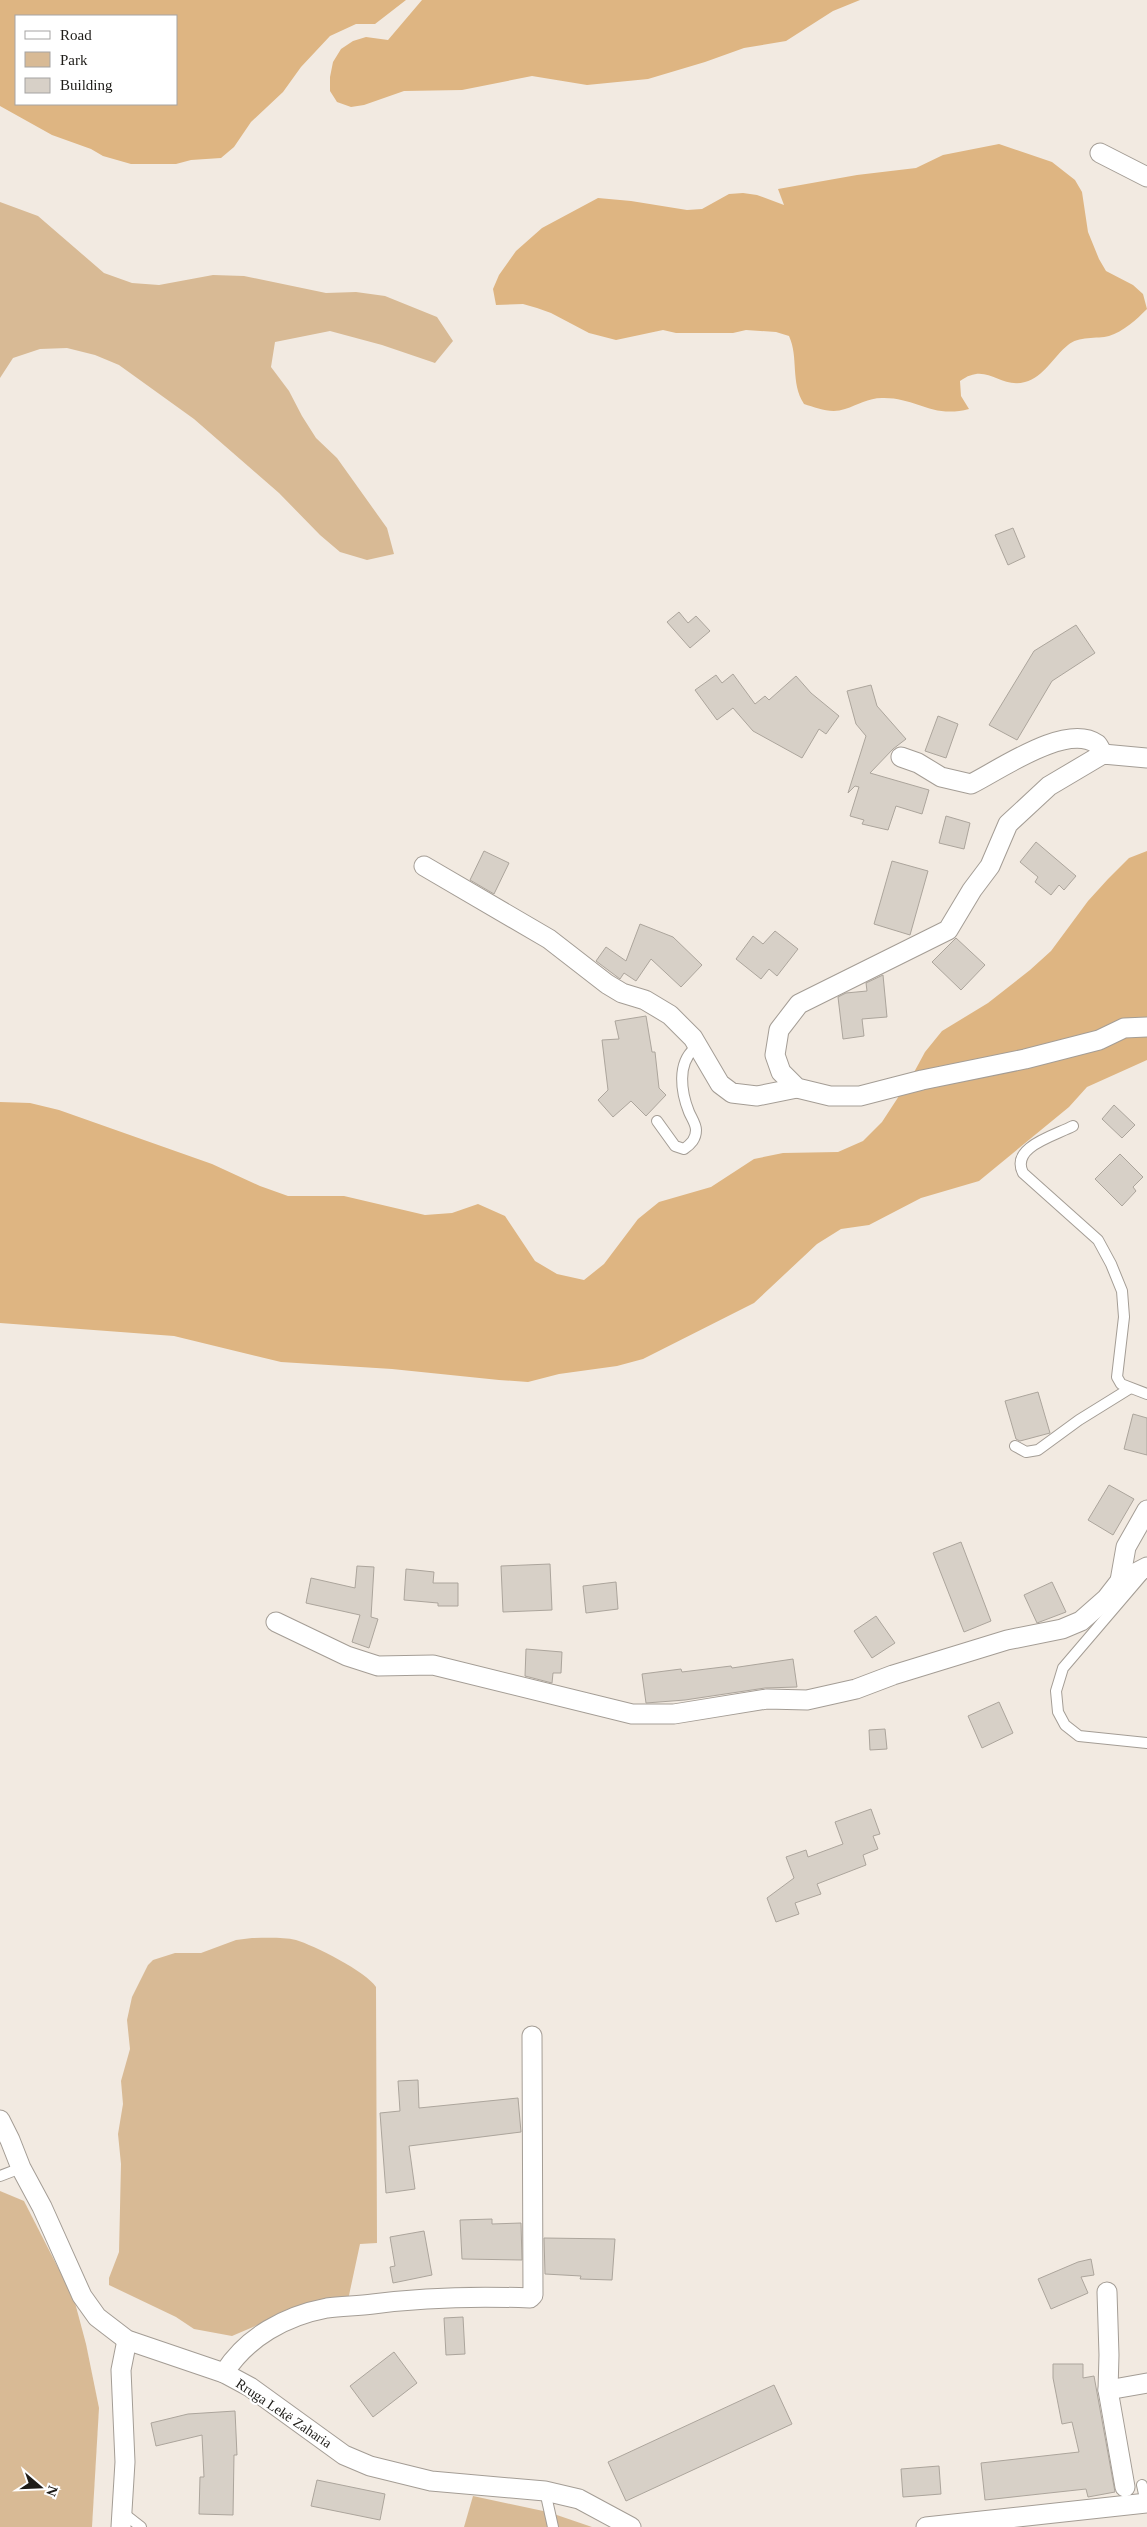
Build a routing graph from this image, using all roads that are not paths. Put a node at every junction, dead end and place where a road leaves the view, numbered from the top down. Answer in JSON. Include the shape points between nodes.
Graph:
{"nodes":[{"id":1,"x":1100,"y":153,"type":"dead end"},
{"id":2,"x":1147,"y":177,"type":"edge"},
{"id":3,"x":1103,"y":754,"type":"junction"},
{"id":4,"x":901,"y":756,"type":"dead end"},
{"id":5,"x":1147,"y":758,"type":"edge"},
{"id":6,"x":424,"y":866,"type":"dead end"},
{"id":7,"x":1147,"y":1027,"type":"edge"},
{"id":8,"x":702,"y":1050,"type":"junction"},
{"id":9,"x":797,"y":1088,"type":"junction"},
{"id":10,"x":658,"y":1121,"type":"dead end"},
{"id":11,"x":1073,"y":1126,"type":"dead end"},
{"id":12,"x":1129,"y":1389,"type":"junction"},
{"id":13,"x":1147,"y":1394,"type":"edge"},
{"id":14,"x":1015,"y":1446,"type":"dead end"},
{"id":15,"x":1147,"y":1510,"type":"edge"},
{"id":16,"x":1147,"y":1568,"type":"edge"},
{"id":17,"x":1120,"y":1581,"type":"junction"},
{"id":18,"x":276,"y":1622,"type":"dead end"},
{"id":19,"x":1147,"y":1743,"type":"edge"},
{"id":20,"x":532,"y":2036,"type":"dead end"},
{"id":21,"x":0,"y":2120,"type":"edge"},
{"id":22,"x":20,"y":2168,"type":"junction"},
{"id":23,"x":0,"y":2176,"type":"edge"},
{"id":24,"x":1107,"y":2292,"type":"dead end"},
{"id":25,"x":127,"y":2340,"type":"junction"},
{"id":26,"x":224,"y":2373,"type":"junction"},
{"id":27,"x":1147,"y":2383,"type":"edge"},
{"id":28,"x":1108,"y":2390,"type":"junction"},
{"id":29,"x":1133,"y":2486,"type":"junction"},
{"id":30,"x":544,"y":2491,"type":"junction"},
{"id":31,"x":1140,"y":2504,"type":"edge"},
{"id":32,"x":122,"y":2520,"type":"edge"},
{"id":33,"x":141,"y":2527,"type":"edge"},
{"id":34,"x":553,"y":2527,"type":"edge"},
{"id":35,"x":631,"y":2527,"type":"edge"},
{"id":36,"x":926,"y":2527,"type":"edge"}],
"edges":[{"from":1,"to":2,"type":"street"},
{"from":3,"to":4,"type":"street","via":[[1096,744],[1057,742],[1032,750],[971,784],[941,777]]},
{"from":3,"to":5,"type":"street"},
{"from":3,"to":9,"type":"street","via":[[1049,786],[1008,824],[990,866],[948,930],[799,1004],[779,1030],[775,1055],[781,1072]]},
{"from":6,"to":8,"type":"street","via":[[549,939],[607,984],[658,1008]]},
{"from":7,"to":9,"type":"street","via":[[1124,1028],[1099,1040],[860,1096],[830,1096]]},
{"from":8,"to":9,"type":"street","via":[[720,1084],[732,1093],[757,1096]]},
{"from":8,"to":10,"type":"lane","via":[[690,1052],[682,1068],[686,1106],[696,1129],[694,1141],[684,1149],[675,1146]]},
{"from":11,"to":12,"type":"lane","via":[[1027,1149],[1020,1157],[1019,1165],[1023,1174],[1098,1240],[1111,1264],[1122,1291],[1124,1317],[1117,1377],[1120,1384]]},
{"from":12,"to":13,"type":"lane"},
{"from":12,"to":14,"type":"lane","via":[[1038,1450],[1026,1452]]},
{"from":15,"to":17,"type":"street","via":[[1126,1547]]},
{"from":16,"to":17,"type":"street"},
{"from":16,"to":19,"type":"lane","via":[[1063,1668],[1056,1691],[1058,1712],[1064,1725],[1079,1736]]},
{"from":17,"to":18,"type":"street","via":[[1081,1622],[1062,1629],[1007,1640],[856,1689],[808,1700],[767,1699],[674,1714],[632,1714],[433,1665],[378,1666],[347,1656]]},
{"from":20,"to":26,"type":"street","via":[[533,2294],[530,2298],[464,2296],[328,2308],[275,2326],[252,2340],[234,2357]]},
{"from":21,"to":22,"type":"street","name":"Rruga Lekë Zaharia"},
{"from":22,"to":23,"type":"lane"},
{"from":22,"to":25,"type":"street","name":"Rruga Lekë Zaharia","via":[[42,2207],[82,2296],[97,2317]]},
{"from":24,"to":28,"type":"street"},
{"from":25,"to":26,"type":"street","name":"Rruga Lekë Zaharia"},
{"from":25,"to":32,"type":"street","via":[[120,2370],[125,2462]]},
{"from":26,"to":30,"type":"street","name":"Rruga Lekë Zaharia","via":[[278,2405],[344,2455],[370,2466],[432,2481]]},
{"from":27,"to":28,"type":"street"},
{"from":28,"to":29,"type":"street"},
{"from":29,"to":31,"type":"lane"},
{"from":29,"to":31,"type":"lane"},
{"from":30,"to":34,"type":"lane"},
{"from":30,"to":35,"type":"street","name":"Rruga Lekë Zaharia","via":[[579,2499]]},
{"from":31,"to":36,"type":"street"},
{"from":32,"to":33,"type":"lane"}]}
